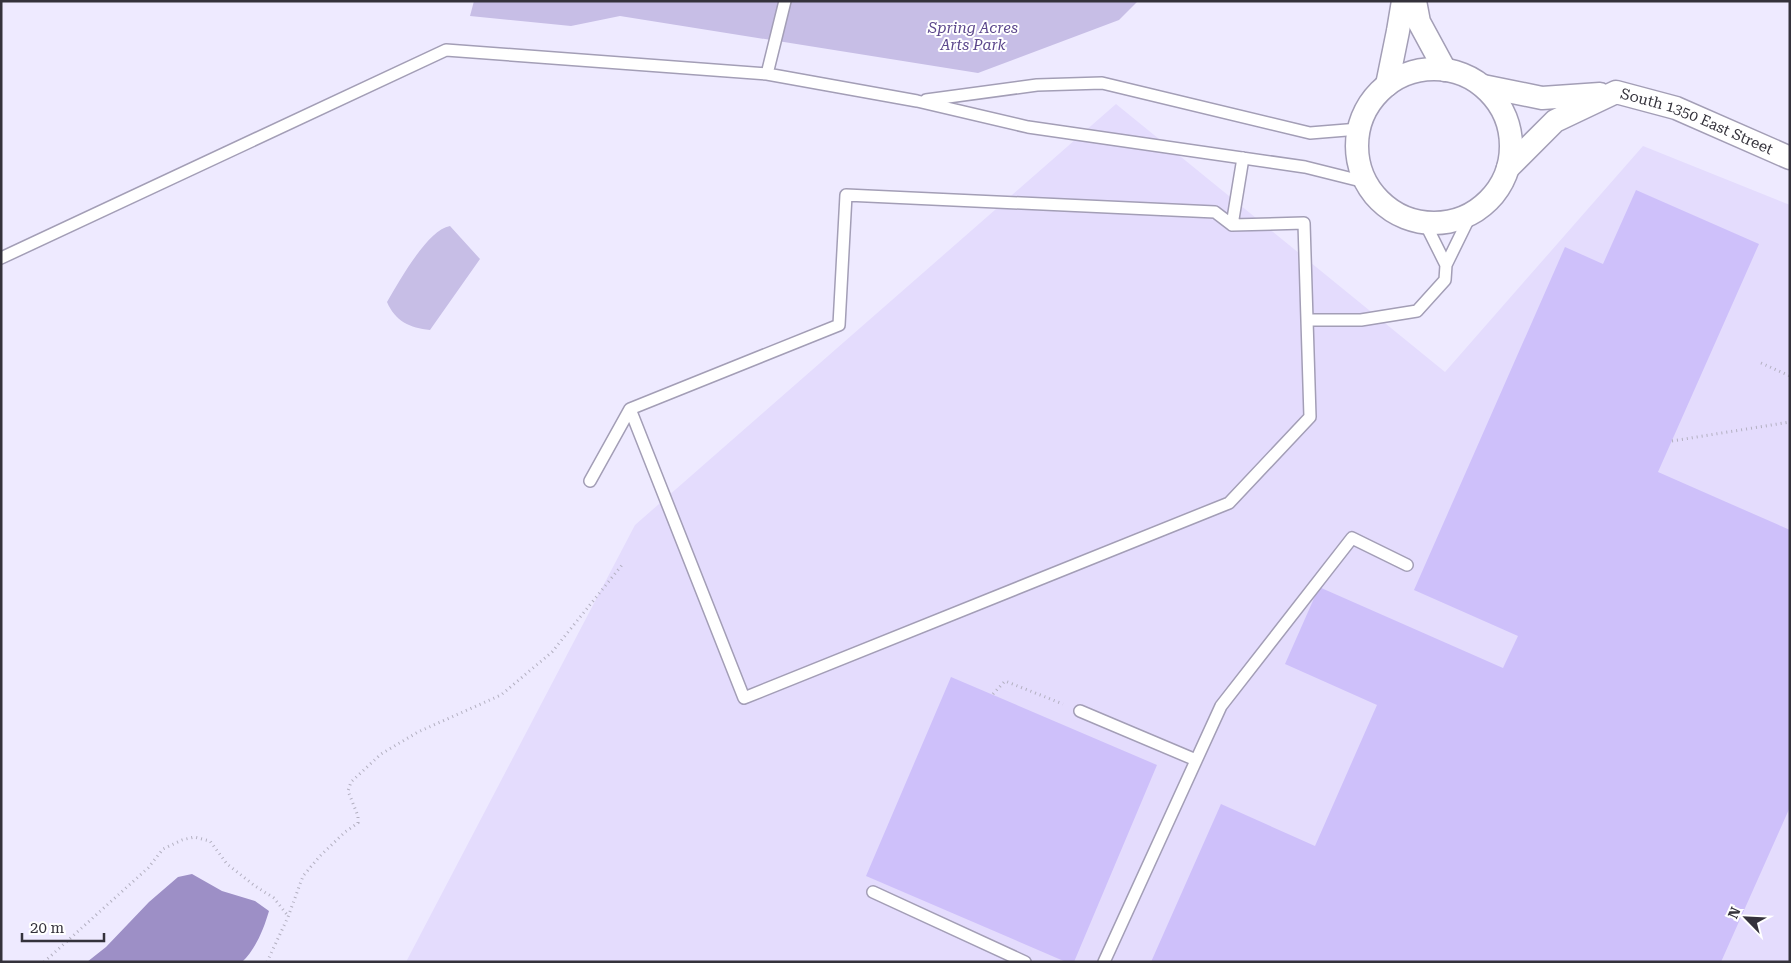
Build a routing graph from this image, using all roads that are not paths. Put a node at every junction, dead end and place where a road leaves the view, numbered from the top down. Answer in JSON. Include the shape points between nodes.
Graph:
{"nodes":[{"id":1,"x":784,"y":1,"type":"edge"},
{"id":2,"x":1402,"y":1,"type":"edge"},
{"id":3,"x":1416,"y":1,"type":"edge"},
{"id":4,"x":1445,"y":70,"type":"junction"},
{"id":5,"x":768,"y":74,"type":"junction"},
{"id":6,"x":1387,"y":85,"type":"junction"},
{"id":7,"x":1483,"y":86,"type":"junction"},
{"id":8,"x":1616,"y":92,"type":"junction"},
{"id":9,"x":916,"y":102,"type":"junction"},
{"id":10,"x":1359,"y":129,"type":"junction"},
{"id":11,"x":1243,"y":158,"type":"junction"},
{"id":12,"x":1790,"y":158,"type":"edge"},
{"id":13,"x":1508,"y":168,"type":"junction"},
{"id":14,"x":1365,"y":182,"type":"junction"},
{"id":15,"x":1471,"y":214,"type":"junction"},
{"id":16,"x":1425,"y":223,"type":"junction"},
{"id":17,"x":1232,"y":226,"type":"junction"},
{"id":18,"x":1,"y":258,"type":"edge"},
{"id":19,"x":1446,"y":265,"type":"junction"},
{"id":20,"x":1307,"y":320,"type":"junction"},
{"id":21,"x":630,"y":409,"type":"junction"},
{"id":22,"x":590,"y":481,"type":"dead end"},
{"id":23,"x":1407,"y":565,"type":"dead end"},
{"id":24,"x":1080,"y":711,"type":"road end"},
{"id":25,"x":1196,"y":760,"type":"junction"},
{"id":26,"x":873,"y":892,"type":"dead end"},
{"id":27,"x":1025,"y":962,"type":"edge"},
{"id":28,"x":1104,"y":962,"type":"edge"}],
"edges":[{"from":1,"to":5,"type":"lane"},
{"from":2,"to":6,"type":"street"},
{"from":3,"to":4,"type":"street","via":[[1419,22]]},
{"from":4,"to":6,"type":"street","via":[[1424,70],[1405,75]]},
{"from":4,"to":7,"type":"street"},
{"from":5,"to":9,"type":"lane"},
{"from":5,"to":18,"type":"lane","via":[[446,50]]},
{"from":6,"to":10,"type":"street","via":[[1369,105]]},
{"from":7,"to":8,"type":"street","via":[[1542,98]]},
{"from":7,"to":13,"type":"street","via":[[1498,103],[1508,124],[1511,146]]},
{"from":8,"to":12,"type":"street","name":"South 1350 East Street","via":[[1676,108]]},
{"from":8,"to":13,"type":"street","name":"South 1350 East Street","via":[[1555,121]]},
{"from":9,"to":10,"type":"lane","via":[[1037,85],[1102,83],[1310,133]]},
{"from":9,"to":11,"type":"lane","via":[[1028,126]]},
{"from":10,"to":14,"type":"street","via":[[1359,165]]},
{"from":11,"to":14,"type":"lane","via":[[1305,167]]},
{"from":11,"to":17,"type":"lane"},
{"from":13,"to":15,"type":"street","via":[[1500,186]]},
{"from":14,"to":16,"type":"street","via":[[1381,202],[1401,216]]},
{"from":15,"to":16,"type":"street","via":[[1449,222]]},
{"from":15,"to":19,"type":"lane"},
{"from":16,"to":19,"type":"lane"},
{"from":17,"to":20,"type":"lane","via":[[1304,223]]},
{"from":17,"to":21,"type":"lane","via":[[1215,212],[846,195],[840,324]]},
{"from":19,"to":20,"type":"lane","via":[[1445,280],[1417,311],[1361,320]]},
{"from":20,"to":21,"type":"lane","via":[[1310,417],[1229,503],[744,698]]},
{"from":21,"to":22,"type":"lane"},
{"from":23,"to":25,"type":"lane","via":[[1352,538],[1221,706]]},
{"from":24,"to":25,"type":"lane"},
{"from":25,"to":28,"type":"lane"},
{"from":26,"to":27,"type":"lane"}]}
